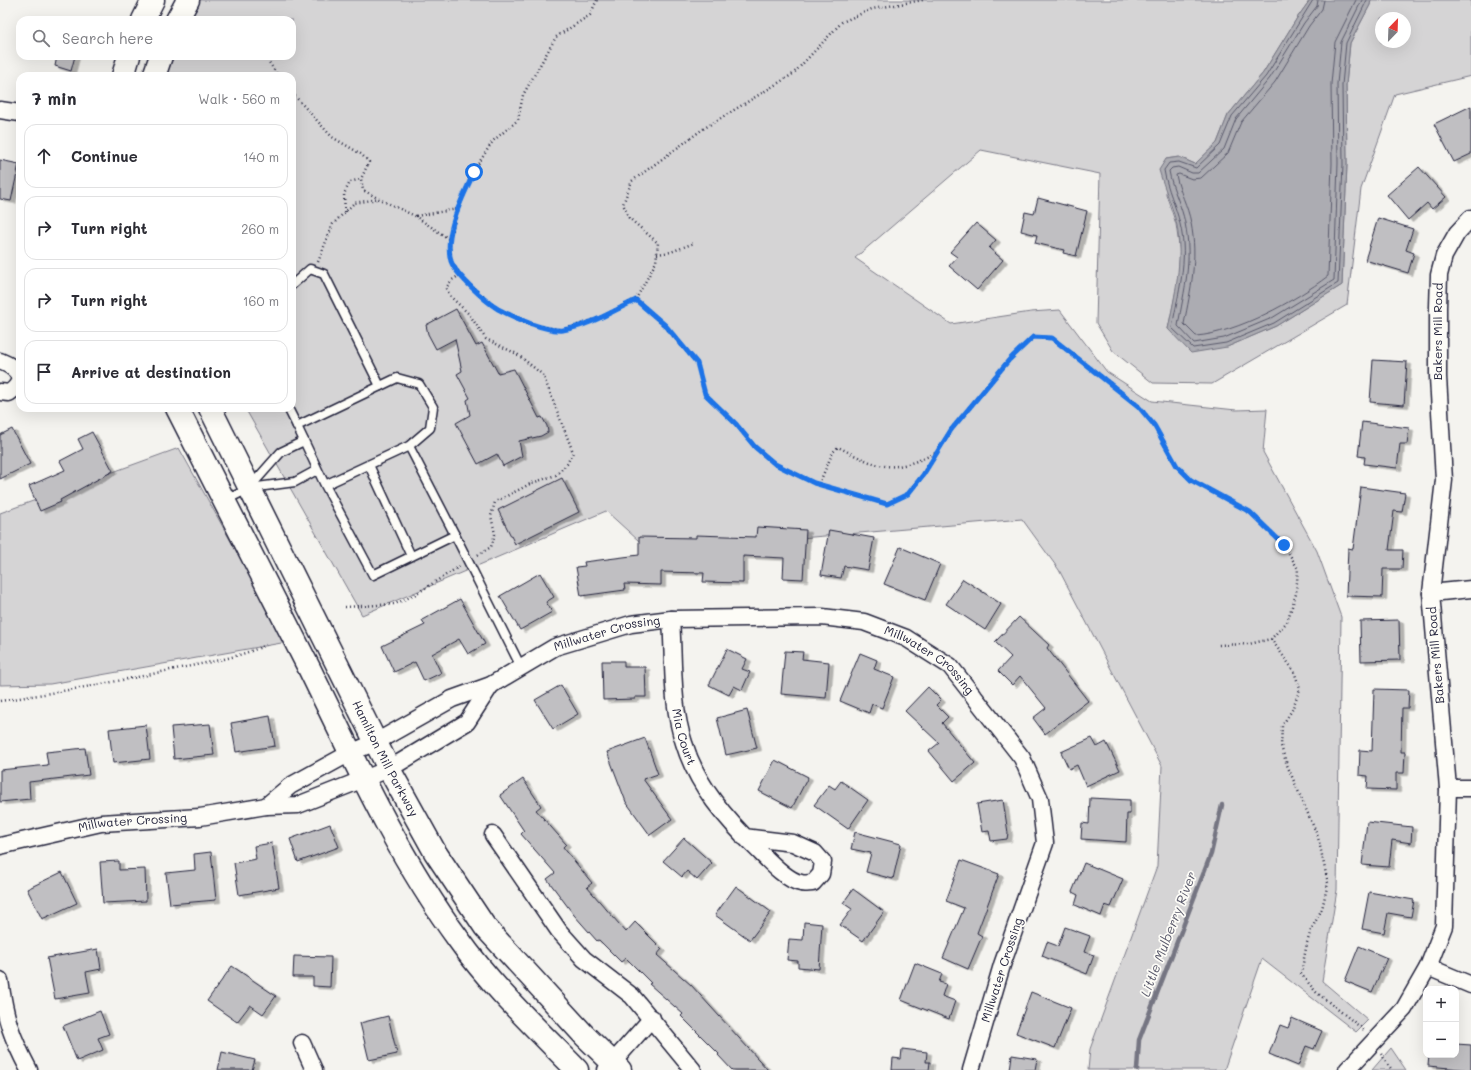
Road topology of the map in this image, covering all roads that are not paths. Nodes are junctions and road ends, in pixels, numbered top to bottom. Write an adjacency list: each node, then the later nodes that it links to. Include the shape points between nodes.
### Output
1 (153, 0): 3 (street)
2 (188, 0): 4 (street)
3 (145, 16)
4 (179, 16)
5 (128, 60): 7 (street)
6 (160, 60): 8 (street)
7 (124, 72)
8 (155, 72)
9 (0, 110): 10 (street)
10 (16, 112)
11 (1471, 218): 32 (street, Bakers Mill Road, via 1457,233 1444,256 1439,275 1438,377 1444,480)
12 (296, 281): 15 (lane, via 310,269 324,274)
13 (0, 361): 14 (street)
14 (16, 371)
15 (380, 386): 21 (lane); 23 (lane, via 397,378 419,384 433,407 430,428)
16 (16, 388): 17 (street, via 9,393)
17 (0, 392)
18 (179, 412): 28 (street)
19 (212, 412): 27 (street, Hamilton Mill Parkway)
20 (290, 412): 21 (lane)
21 (297, 426): 22 (lane)
22 (304, 441): 25 (lane); 27 (lane, via 281,452)
23 (409, 446): 24 (lane); 29 (lane)
24 (369, 464): 26 (lane); 30 (lane)
25 (318, 470): 26 (lane); 27 (lane, via 295,482)
26 (325, 485): 30 (lane, via 373,574)
27 (250, 488): 28 (lane); 36 (street, Hamilton Mill Parkway)
28 (224, 501): 37 (street)
29 (455, 535): 30 (lane); 34 (lane)
30 (411, 556)
31 (1471, 589): 32 (street)
32 (1431, 593): 40 (street, Bakers Mill Road)
33 (672, 619): 34 (street, Millwater Crossing, via 631,624 555,647); 44 (street, Mia Court, via 676,708 683,743 696,775 715,804); 56 (street, Millwater Crossing, via 822,617 864,622 906,638 950,666 1022,758 1040,799 1045,843 1002,966)
34 (521, 667): 35 (street, Millwater Crossing)
35 (491, 685): 36 (street, Millwater Crossing, via 452,699); 38 (street, Millwater Crossing, via 467,722)
36 (376, 742): 37 (street, Millwater Crossing); 38 (street, Hamilton Mill Parkway)
37 (350, 753): 39 (street); 42 (street, Millwater Crossing, via 290,786)
38 (389, 768): 39 (street, Millwater Crossing); 51 (street, Hamilton Mill Parkway, via 435,852 485,927)
39 (364, 780): 42 (street, Millwater Crossing, via 298,805); 54 (street, via 429,897 460,942 511,1001)
40 (1448, 788): 41 (street); 46 (street, Bakers Mill Road, via 1444,926)
41 (1471, 788)
42 (266, 806): 45 (street, Millwater Crossing, via 200,817 101,823)
43 (493, 835): 49 (street, via 559,931 584,959 632,996)
44 (744, 836)
45 (0, 846)
46 (1428, 967): 48 (street); 57 (street, Bakers Mill Road, via 1404,1009)
47 (0, 980): 52 (street, via 5,1014 14,1041)
48 (1471, 985)
49 (652, 1018): 51 (street); 55 (street)
50 (302, 1043): 53 (street)
51 (613, 1068)
52 (29, 1070)
53 (314, 1070)
54 (577, 1070)
55 (693, 1070)
56 (971, 1070)
57 (1347, 1070)

